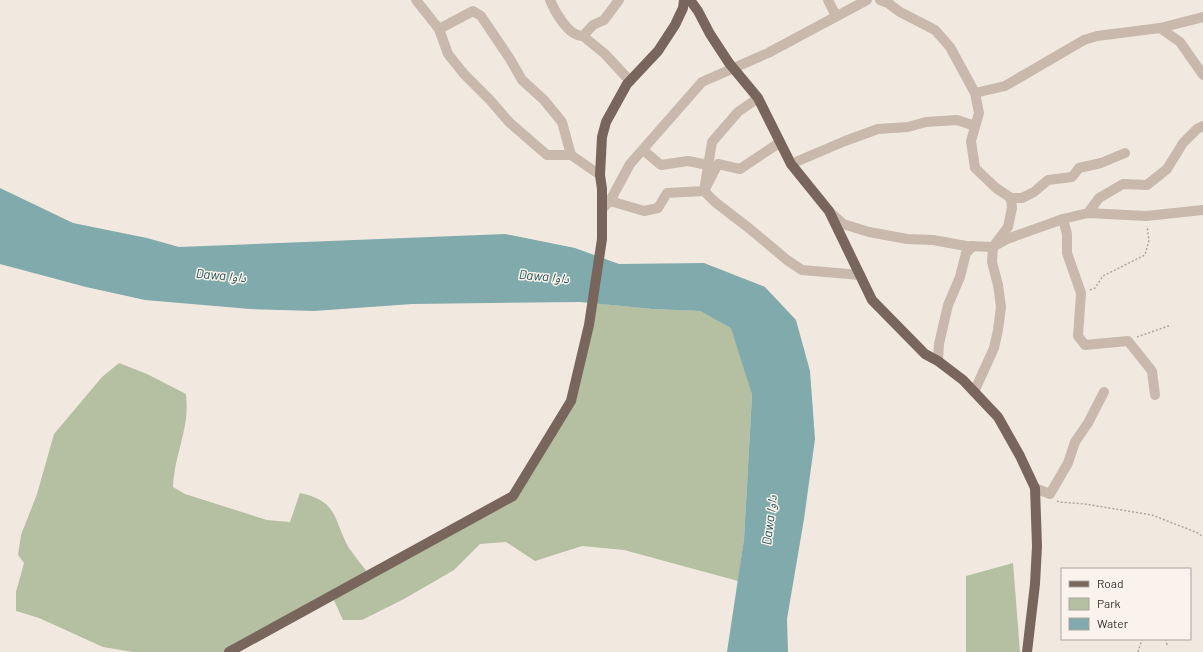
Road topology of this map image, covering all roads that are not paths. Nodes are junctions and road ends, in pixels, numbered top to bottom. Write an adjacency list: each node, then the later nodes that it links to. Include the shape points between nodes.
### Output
1 (416, 0): 12 (street)
2 (619, 0): 13 (street, via 604,20 593,25)
3 (684, 0): 16 (main road, via 675,25 658,51)
4 (690, 0): 14 (main road)
5 (828, 0): 9 (street)
6 (867, 0): 9 (street)
7 (880, 0): 17 (street, via 935,30 950,47)
8 (550, 1): 13 (street, via 567,28)
9 (836, 16): 14 (street, via 768,53)
10 (1203, 17): 11 (street)
11 (1160, 28): 15 (street, via 1180,42); 17 (street, via 1084,40 1005,86)
12 (439, 29): 24 (street, via 448,54 509,122 547,155); 24 (street, via 473,11 481,16 522,80 544,100 562,122)
13 (583, 36): 16 (street, via 605,54)
14 (734, 68): 18 (main road); 22 (street, via 702,82)
15 (1203, 75)
16 (630, 81): 27 (main road, via 606,122 602,137)
17 (975, 93): 19 (street, via 979,113)
18 (758, 98): 21 (main road); 26 (street, via 738,112 712,142)
19 (976, 126): 25 (street, via 957,120 878,130); 29 (street, via 971,141 975,168)
20 (1203, 126): 34 (street, via 1183,143 1167,169 1147,185 1123,184 1100,198)
21 (779, 143): 25 (main road); 28 (street, via 740,169 718,164)
22 (643, 150): 26 (street, via 661,165 688,161); 30 (street, via 630,164)
23 (1125, 152): 29 (street, via 1101,163 1079,168 1072,177 1048,180 1022,198)
24 (571, 156): 27 (street)
25 (791, 164): 33 (main road)
26 (708, 165): 28 (street)
27 (600, 175): 31 (main road)
28 (704, 191): 30 (street, via 667,193 658,208 644,211); 38 (street, via 802,270)
29 (1011, 198): 37 (street, via 1012,208 1008,227)
30 (610, 201): 31 (street)
31 (602, 208): 44 (main road, via 602,239 590,325 571,401 513,496)
32 (1203, 210): 34 (street, via 1146,216)
33 (829, 211): 36 (street, via 843,224 869,232); 38 (main road)
34 (1088, 213): 35 (street)
35 (1063, 219): 37 (street); 42 (street, via 1067,234 1067,253 1081,293 1078,336 1085,345 1128,341 1152,371)
36 (973, 246): 37 (street); 39 (street, via 966,253 960,277 948,305 939,344)
37 (992, 247): 40 (street, via 992,262 1001,307 994,348)
38 (860, 275): 39 (main road, via 872,300 925,354)
39 (938, 361): 40 (main road)
40 (974, 392): 43 (main road, via 998,417)
41 (1104, 392): 43 (street, via 1075,442 1068,463 1050,494)
42 (1155, 395)
43 (1035, 488): 45 (main road, via 1037,546)
44 (229, 652)
45 (1027, 652)

